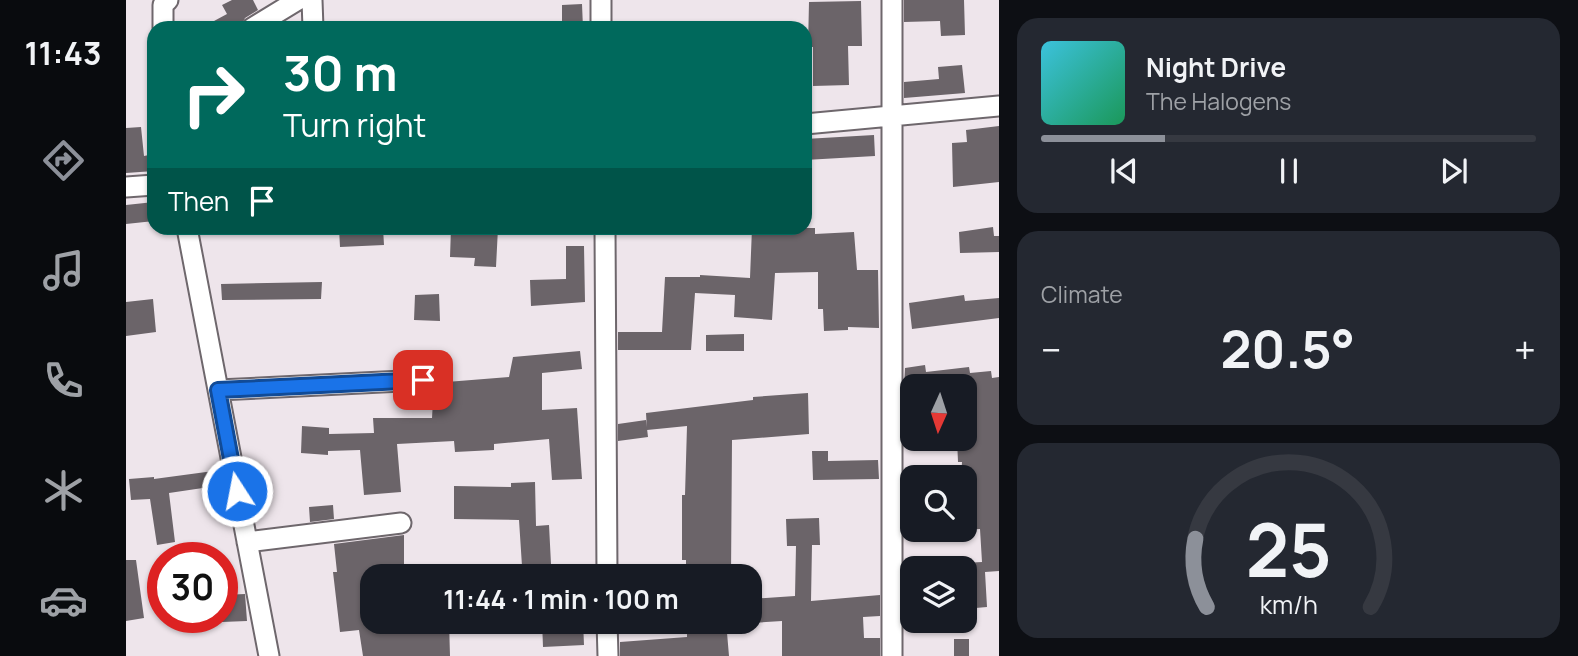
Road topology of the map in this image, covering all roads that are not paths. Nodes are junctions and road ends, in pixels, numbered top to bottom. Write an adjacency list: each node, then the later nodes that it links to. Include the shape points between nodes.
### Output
1 (168, 0): 6 (street, via 163,5)
2 (298, 0): 7 (street)
3 (312, 0): 8 (street)
4 (600, 0): 9 (street)
5 (892, 0): 11 (street)
6 (163, 21)
7 (264, 21)
8 (313, 21)
9 (601, 21)
10 (999, 106): 11 (street)
11 (893, 116): 12 (street); 25 (street)
12 (812, 123)
13 (147, 186): 14 (street)
14 (126, 187)
15 (188, 235): 18 (street)
16 (605, 235): 21 (street)
17 (423, 380): 18 (street)
18 (218, 390): 20 (street)
19 (401, 523): 20 (street)
20 (247, 542): 23 (street)
21 (607, 564)
22 (607, 634): 24 (street)
23 (269, 656)
24 (608, 656)
25 (892, 656)

